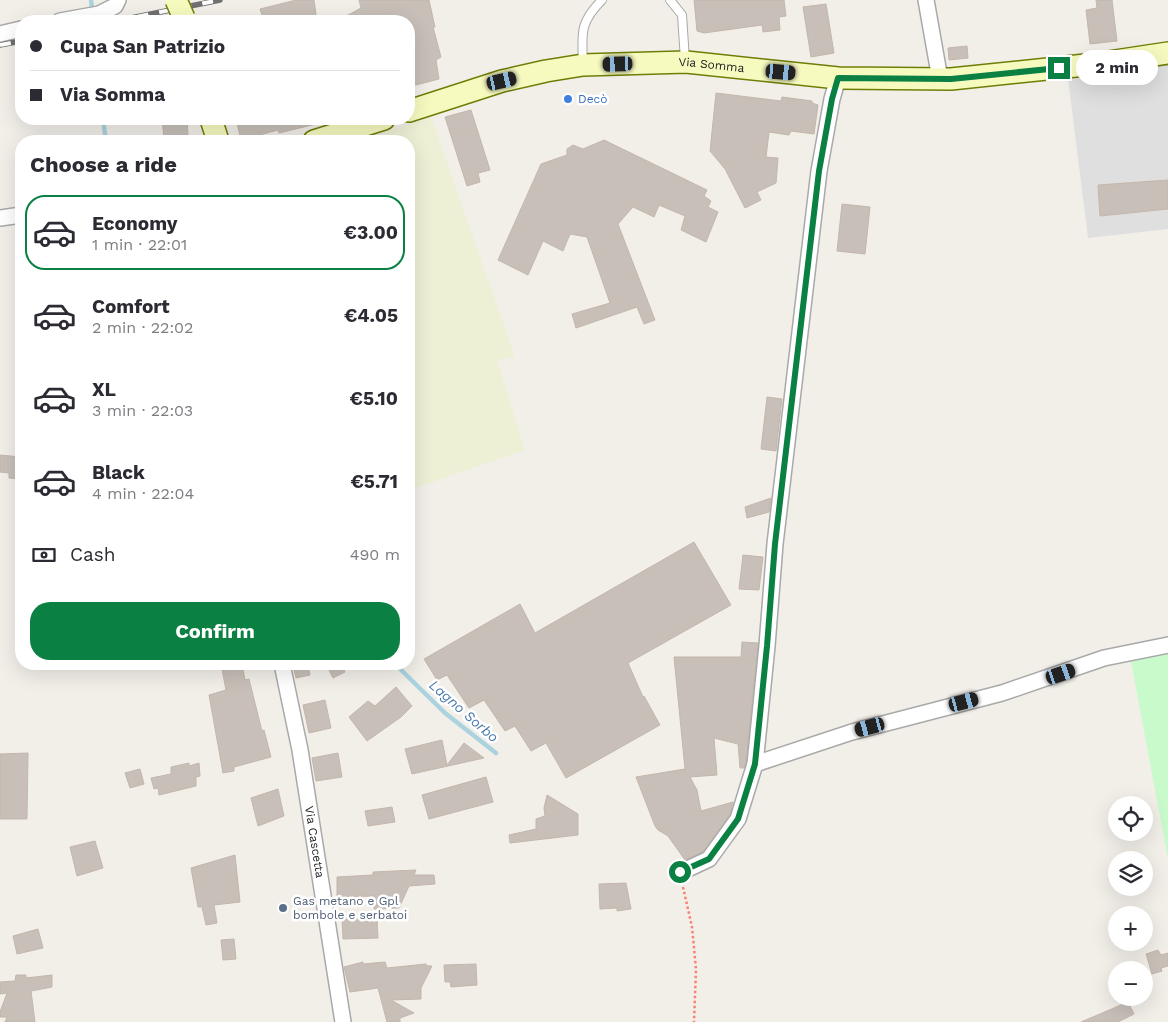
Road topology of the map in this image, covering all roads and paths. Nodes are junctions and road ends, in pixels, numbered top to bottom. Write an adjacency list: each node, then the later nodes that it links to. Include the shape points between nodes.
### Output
1 (118, 0): 5 (street, via 116,6)
2 (602, 0): 10 (lane, via 583,26)
3 (670, 0): 9 (lane, via 682,15)
4 (926, 0): 12 (street)
5 (93, 15)
6 (15, 30): 7 (street)
7 (0, 34)
8 (1168, 53): 12 (main road, Via Somma, via 1095,64)
9 (686, 62): 10 (main road, Via Somma); 11 (main road, Via Somma)
10 (583, 65): 13 (main road, Via Somma, via 502,81)
11 (838, 78): 12 (main road, Via Somma); 20 (street, via 818,181 775,544)
12 (940, 79)
13 (415, 109)
14 (365, 125): 15 (main road)
15 (333, 135)
16 (15, 216): 17 (street)
17 (0, 218)
18 (1168, 645): 20 (street, via 1104,658 1002,693 852,732)
19 (283, 670): 22 (street, Via Cascetta, via 300,750)
20 (755, 764): 21 (street, via 738,819 709,859)
21 (680, 872): 23 (path, via 696,960)
22 (343, 1022)
23 (694, 1022)

